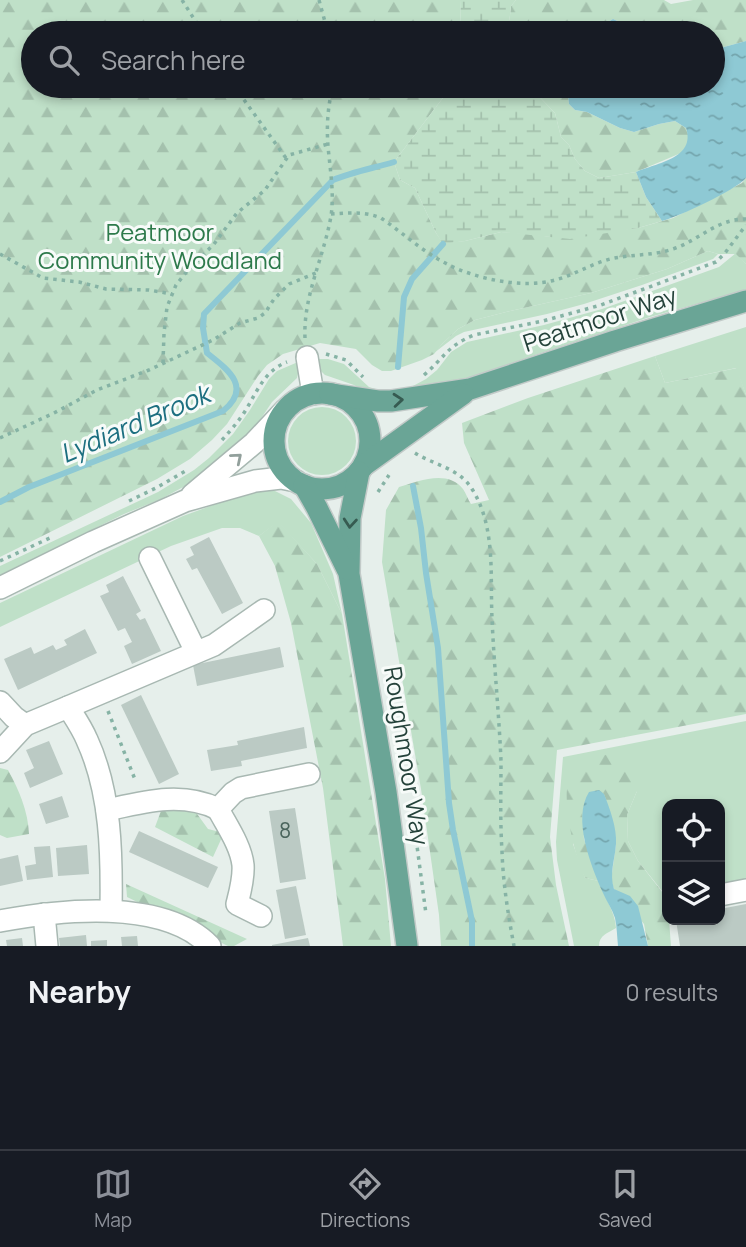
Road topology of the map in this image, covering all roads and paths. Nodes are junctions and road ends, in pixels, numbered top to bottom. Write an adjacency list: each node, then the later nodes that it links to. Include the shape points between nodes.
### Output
1 (182, 0): 3 (path)
2 (319, 0): 4 (path)
3 (195, 21)
4 (325, 21)
5 (243, 98): 8 (path)
6 (330, 98): 7 (path)
7 (328, 144): 8 (path); 9 (path)
8 (286, 159): 14 (path, via 265,190 237,214 188,270)
9 (331, 214): 10 (path, via 371,214 464,272 529,284 555,281 608,260 674,249 718,225); 13 (path)
10 (746, 219)
11 (746, 225): 19 (path, via 716,262 588,309 474,335 449,349)
12 (0, 254): 14 (path, via 43,278)
13 (316, 273): 16 (path, via 305,325); 17 (path, via 289,285 258,318)
14 (173, 294): 17 (path, via 167,307)
15 (746, 301): 20 (main road, Peatmoor Way)
16 (307, 356): 18 (path, via 329,354 346,360); 21 (street); 24 (path, via 284,363 266,376)
17 (163, 363): 23 (path)
18 (366, 380)
19 (416, 380)
20 (470, 390): 21 (main road, Peatmoor Way, one-way to 20, via 391,401); 27 (main road, Peatmoor Way)
21 (322, 394): 22 (main road, via 301,398); 27 (main road, Roughmoor Way, via 340,396 356,407 367,425 370,444)
22 (285, 410): 29 (main road, Roughmoor Way, via 276,428 277,458); 31 (street, one-way to 22, via 254,443)
23 (0, 438)
24 (220, 442)
25 (413, 452): 60 (path, via 455,472 470,485 486,521 491,551 502,850)
26 (191, 467): 32 (path)
27 (361, 469): 29 (main road, Peatmoor Way, via 334,487); 36 (main road, Roughmoor Way, one-way to 36, via 350,518)
28 (392, 472): 30 (path)
29 (300, 483): 31 (street, via 281,478 255,481); 36 (main road, Roughmoor Way)
30 (375, 500)
31 (185, 501): 37 (street)
32 (125, 503)
33 (54, 536): 35 (path)
34 (150, 558): 39 (street)
35 (0, 561)
36 (349, 575): 59 (main road, Roughmoor Way)
37 (0, 589)
38 (264, 610): 39 (street)
39 (196, 652): 40 (street)
40 (100, 693): 42 (street); 46 (path)
41 (0, 702): 43 (street)
42 (68, 707): 43 (street); 48 (street, via 94,757)
43 (25, 725): 44 (street)
44 (0, 752)
45 (309, 775): 47 (street, via 241,788)
46 (142, 802): 47 (street, via 185,799); 48 (street)
47 (218, 809): 54 (street, via 243,864 243,876 229,900)
48 (107, 810): 52 (street)
49 (414, 827): 55 (path)
50 (746, 890): 51 (street)
51 (725, 894)
52 (111, 911): 53 (street); 58 (street, via 159,918)
53 (44, 914): 56 (street); 57 (street)
54 (261, 916)
55 (427, 919)
56 (0, 921)
57 (47, 946)
58 (210, 946)
59 (407, 946)
60 (514, 946)

